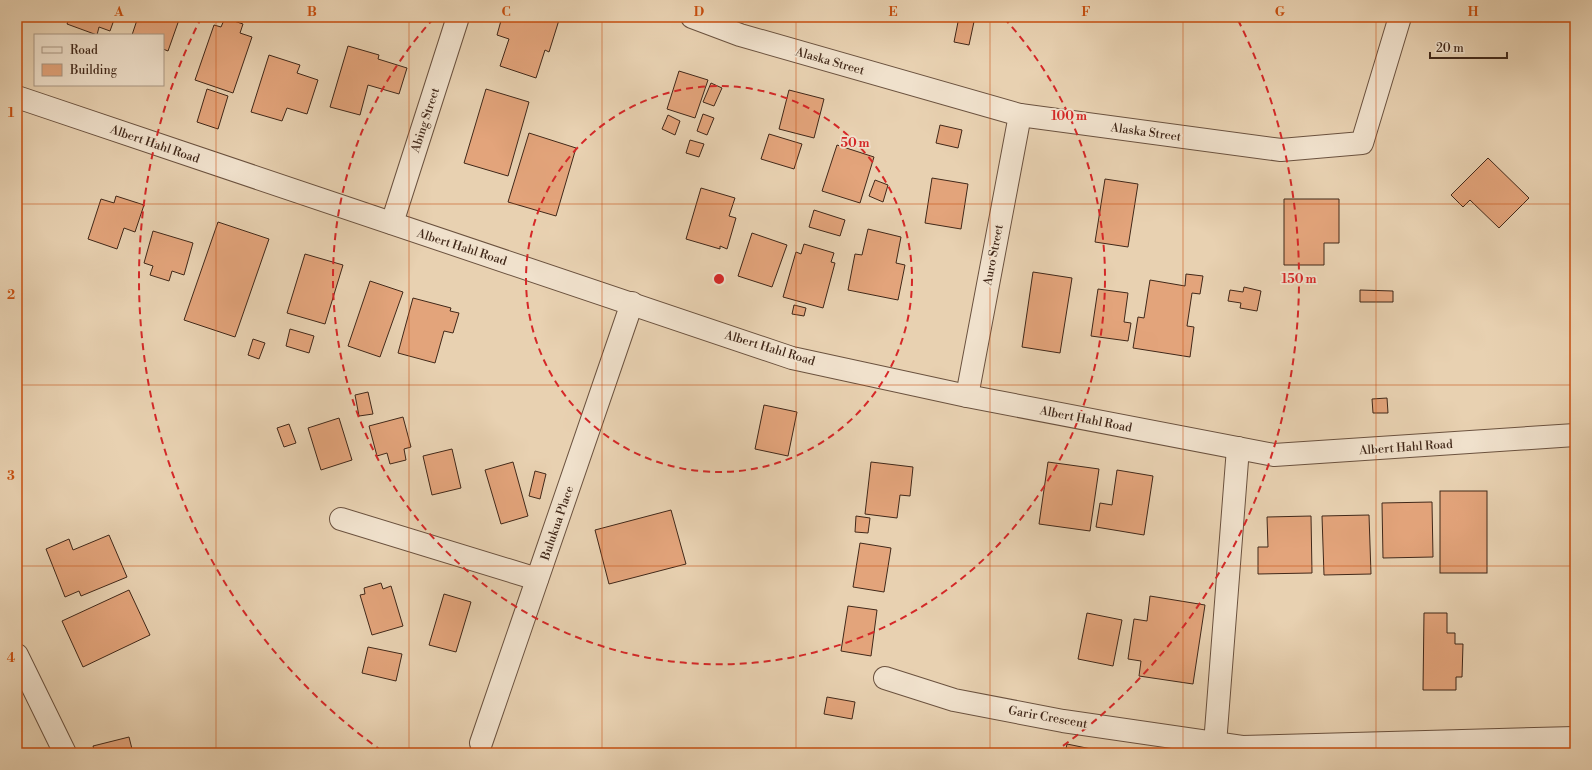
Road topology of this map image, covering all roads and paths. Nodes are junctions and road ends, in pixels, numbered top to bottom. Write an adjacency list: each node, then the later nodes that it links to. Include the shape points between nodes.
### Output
1 (458, 17): 6 (street, Abing Street)
2 (692, 17): 5 (street, Alaska Street, via 740,35)
3 (1400, 17): 5 (street, Alaska Street, via 1362,143 1281,150)
4 (17, 97): 6 (street, Albert Hahl Road)
5 (1020, 115): 8 (street, Auro Street)
6 (392, 223): 7 (street, Albert Hahl Road)
7 (632, 303): 8 (street, Albert Hahl Road, via 792,358); 12 (street, Bulukua Place)
8 (967, 396): 10 (street, Albert Hahl Road)
9 (1575, 435): 10 (street, Albert Hahl Road, via 1274,455)
10 (1238, 448): 17 (street)
11 (341, 519): 12 (street)
12 (538, 579): 16 (street, Bulukua Place)
13 (17, 655): 18 (street)
14 (885, 678): 17 (street, Garir Crescent, via 954,700 1063,721)
15 (1575, 738): 17 (street, Garir Crescent, via 1242,747)
16 (481, 743)
17 (1215, 744)
18 (65, 753)

